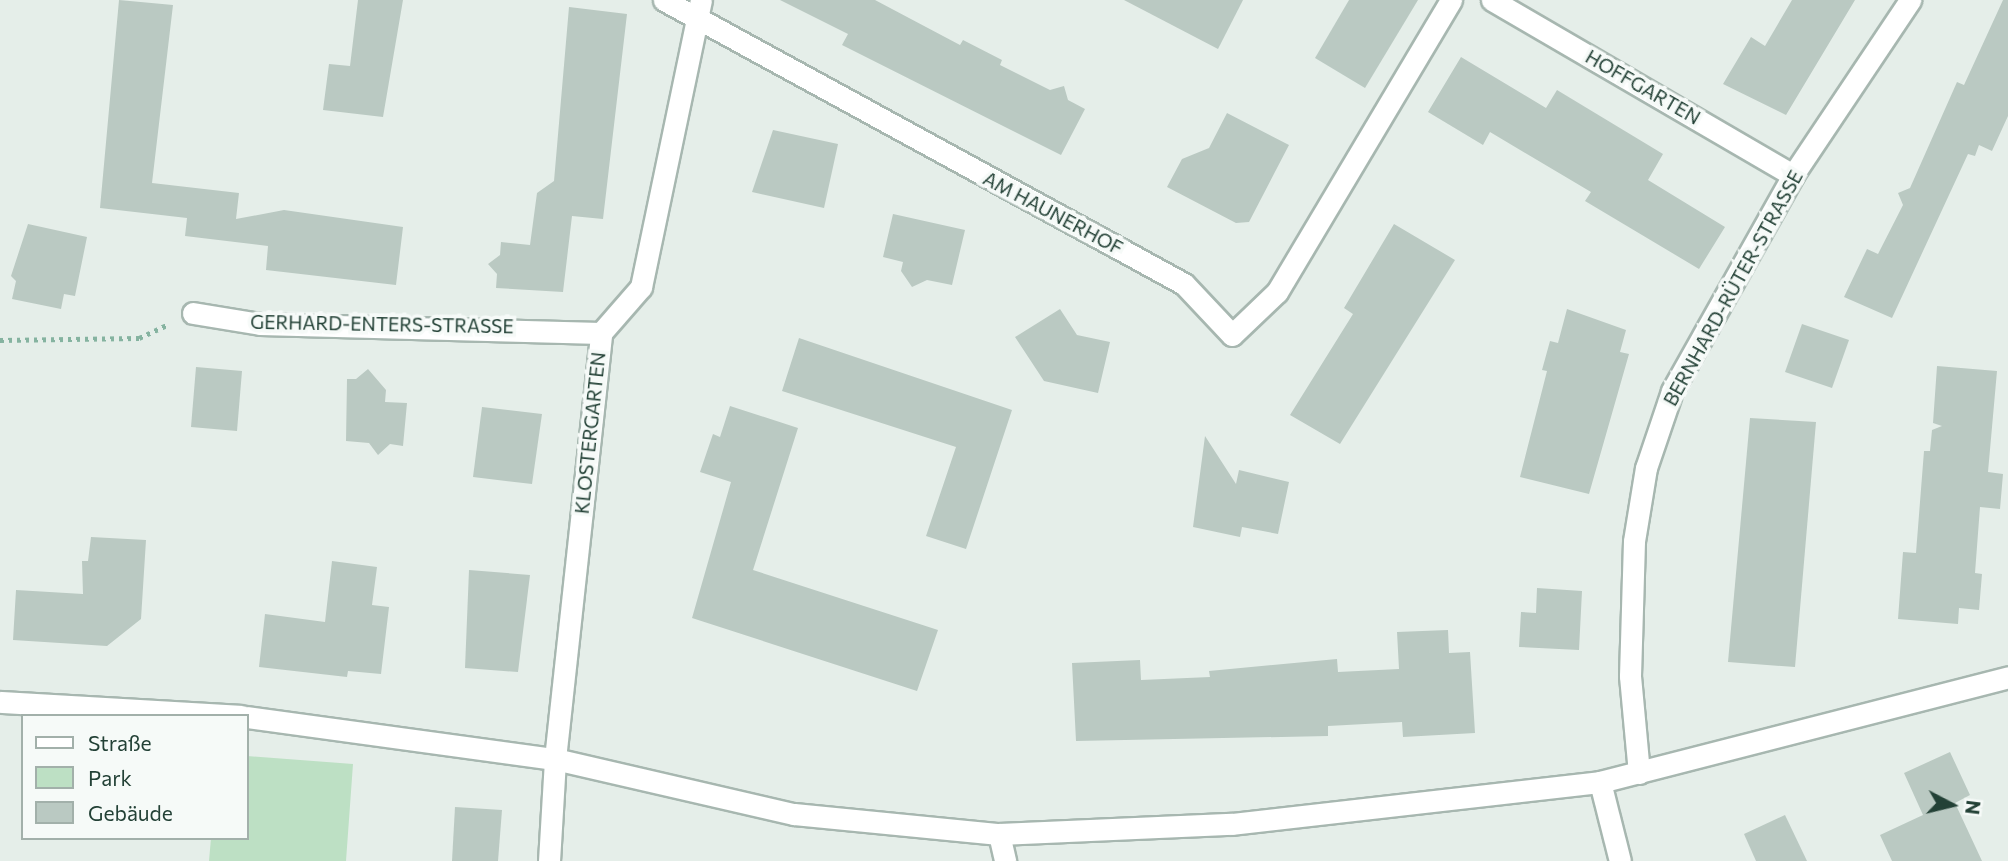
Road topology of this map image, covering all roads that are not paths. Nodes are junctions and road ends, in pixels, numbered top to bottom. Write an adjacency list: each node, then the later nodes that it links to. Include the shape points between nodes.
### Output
1 (664, 0): 5 (street, AM HAUNERHOF)
2 (1451, 0): 5 (street, AM HAUNERHOF, via 1357,150 1277,292 1232,335 1184,284)
3 (1492, 0): 6 (street, HOFFGARTEN)
4 (1910, 0): 6 (street, BERNHARD-RÜTER-STRASSE)
5 (699, 10): 8 (street, KLOSTERGARTEN, via 641,287)
6 (1793, 175): 14 (street, BERNHARD-RÜTER-STRASSE, via 1672,391 1646,468 1634,541 1630,676)
7 (194, 313): 8 (street, GERHARD-ENTERS-STRASSE, via 260,324)
8 (601, 333): 13 (street, KLOSTERGARTEN)
9 (2008, 677): 14 (street)
10 (0, 702): 11 (street)
11 (207, 714)
12 (248, 716): 13 (street)
13 (555, 759): 16 (street, via 794,814); 17 (street, KLOSTERGARTEN)
14 (1639, 773): 15 (street)
15 (1600, 782): 16 (street, via 1232,824); 19 (street)
16 (999, 834): 18 (street)
17 (549, 861)
18 (1004, 861)
19 (1620, 861)

